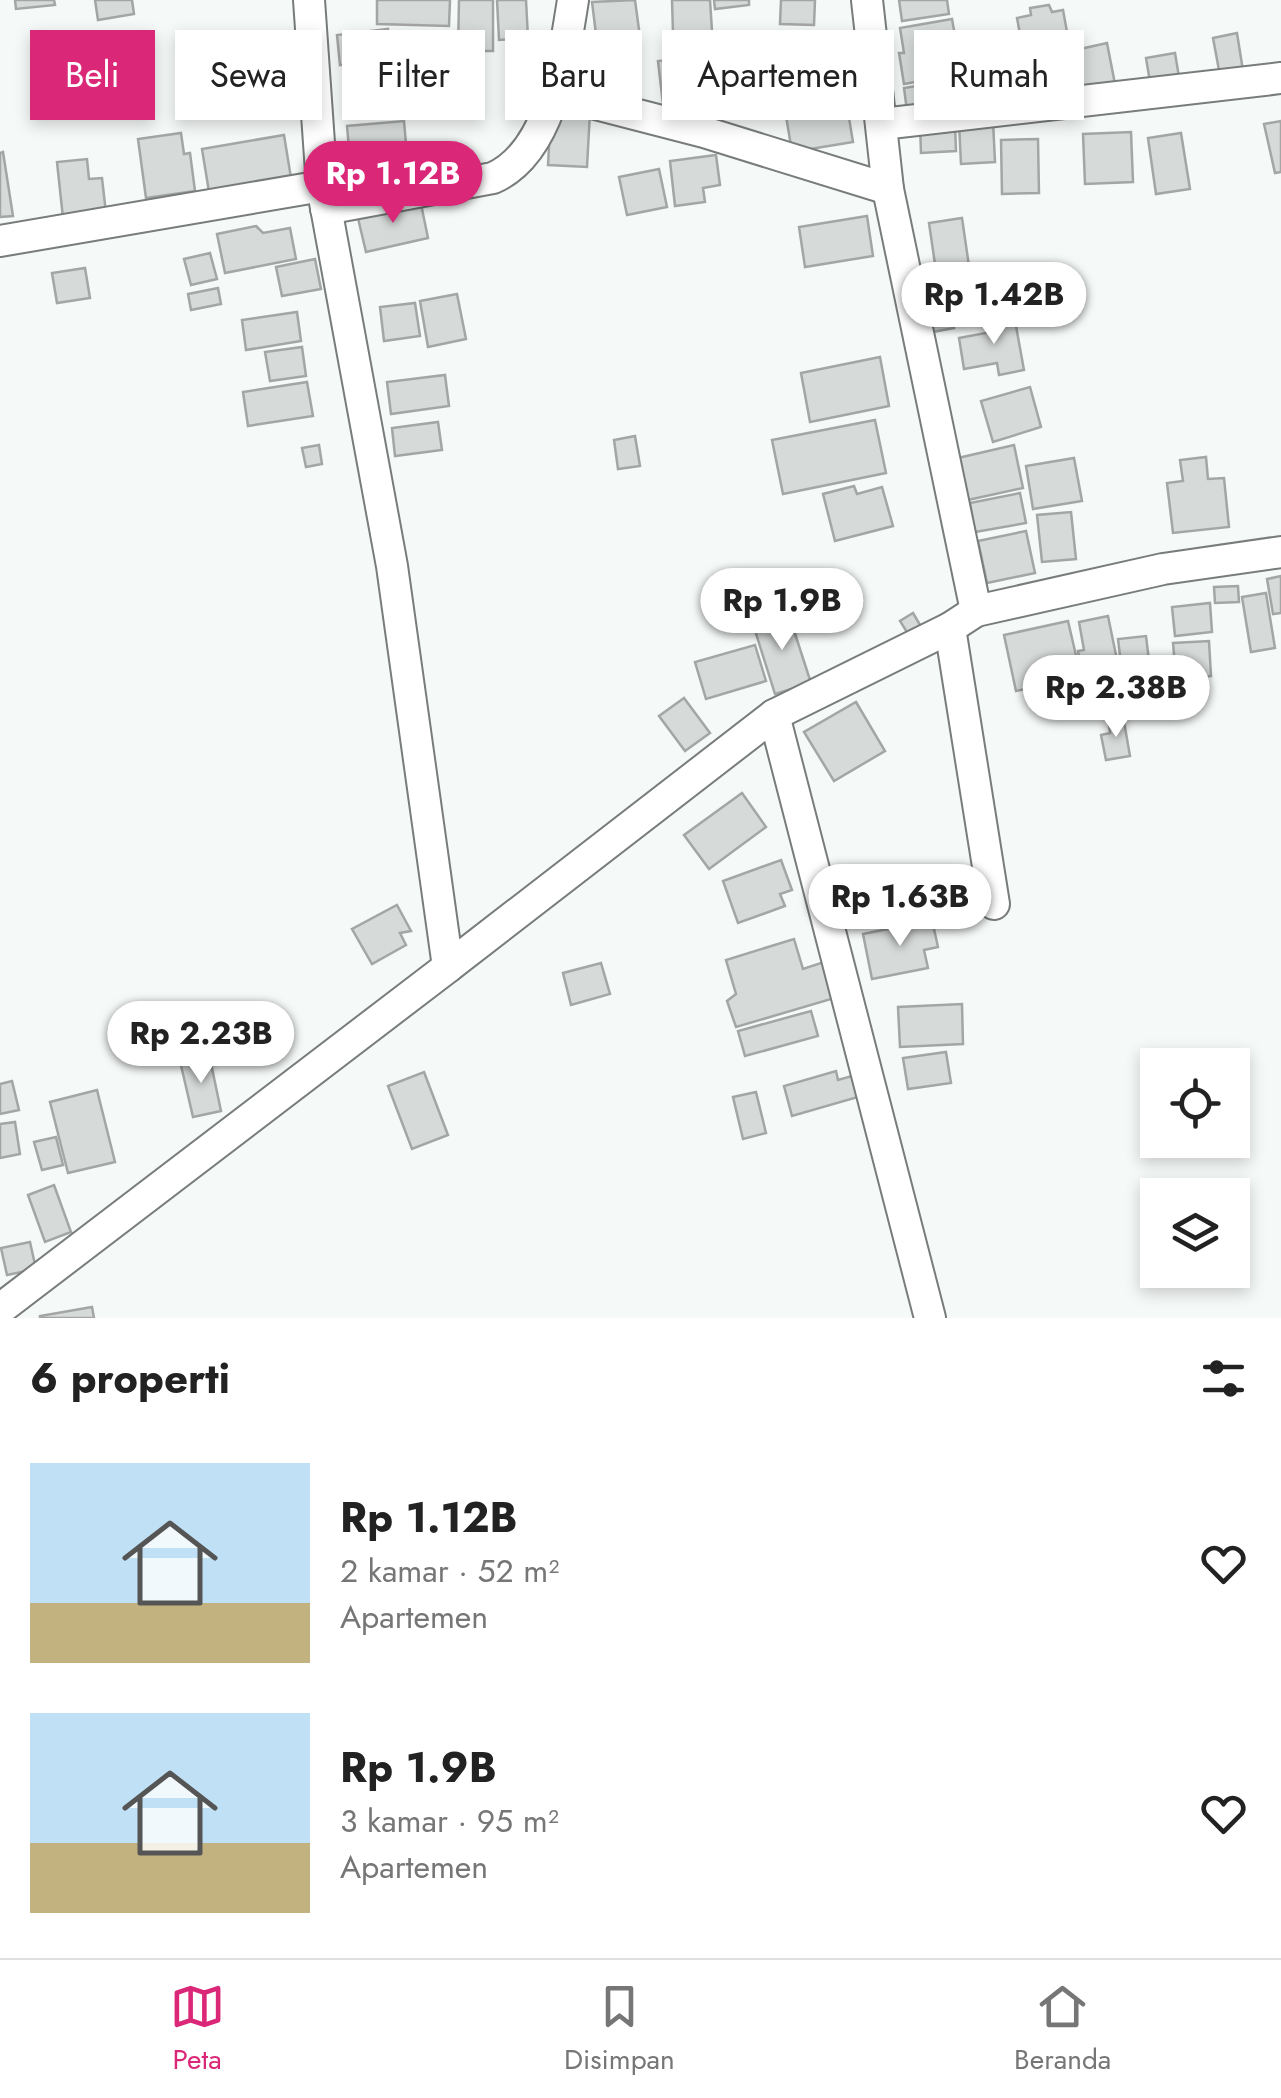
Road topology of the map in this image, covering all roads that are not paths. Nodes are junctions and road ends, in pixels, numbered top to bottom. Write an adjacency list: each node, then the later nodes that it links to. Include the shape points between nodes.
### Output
1 (573, 0): 4 (street)
2 (867, 0): 8 (street)
3 (309, 10): 10 (street)
4 (568, 30)
5 (1281, 78): 8 (street)
6 (642, 116): 9 (street)
7 (545, 120): 10 (street, via 504,173 438,190)
8 (882, 130): 9 (street)
9 (888, 181): 13 (street)
10 (324, 197): 11 (street); 17 (street, via 392,566)
11 (0, 241)
12 (1281, 552): 13 (street)
13 (976, 611): 14 (street)
14 (950, 628): 15 (street); 16 (street)
15 (774, 715): 17 (street); 19 (street)
16 (994, 904)
17 (448, 967): 18 (street)
18 (0, 1309)
19 (930, 1318)

